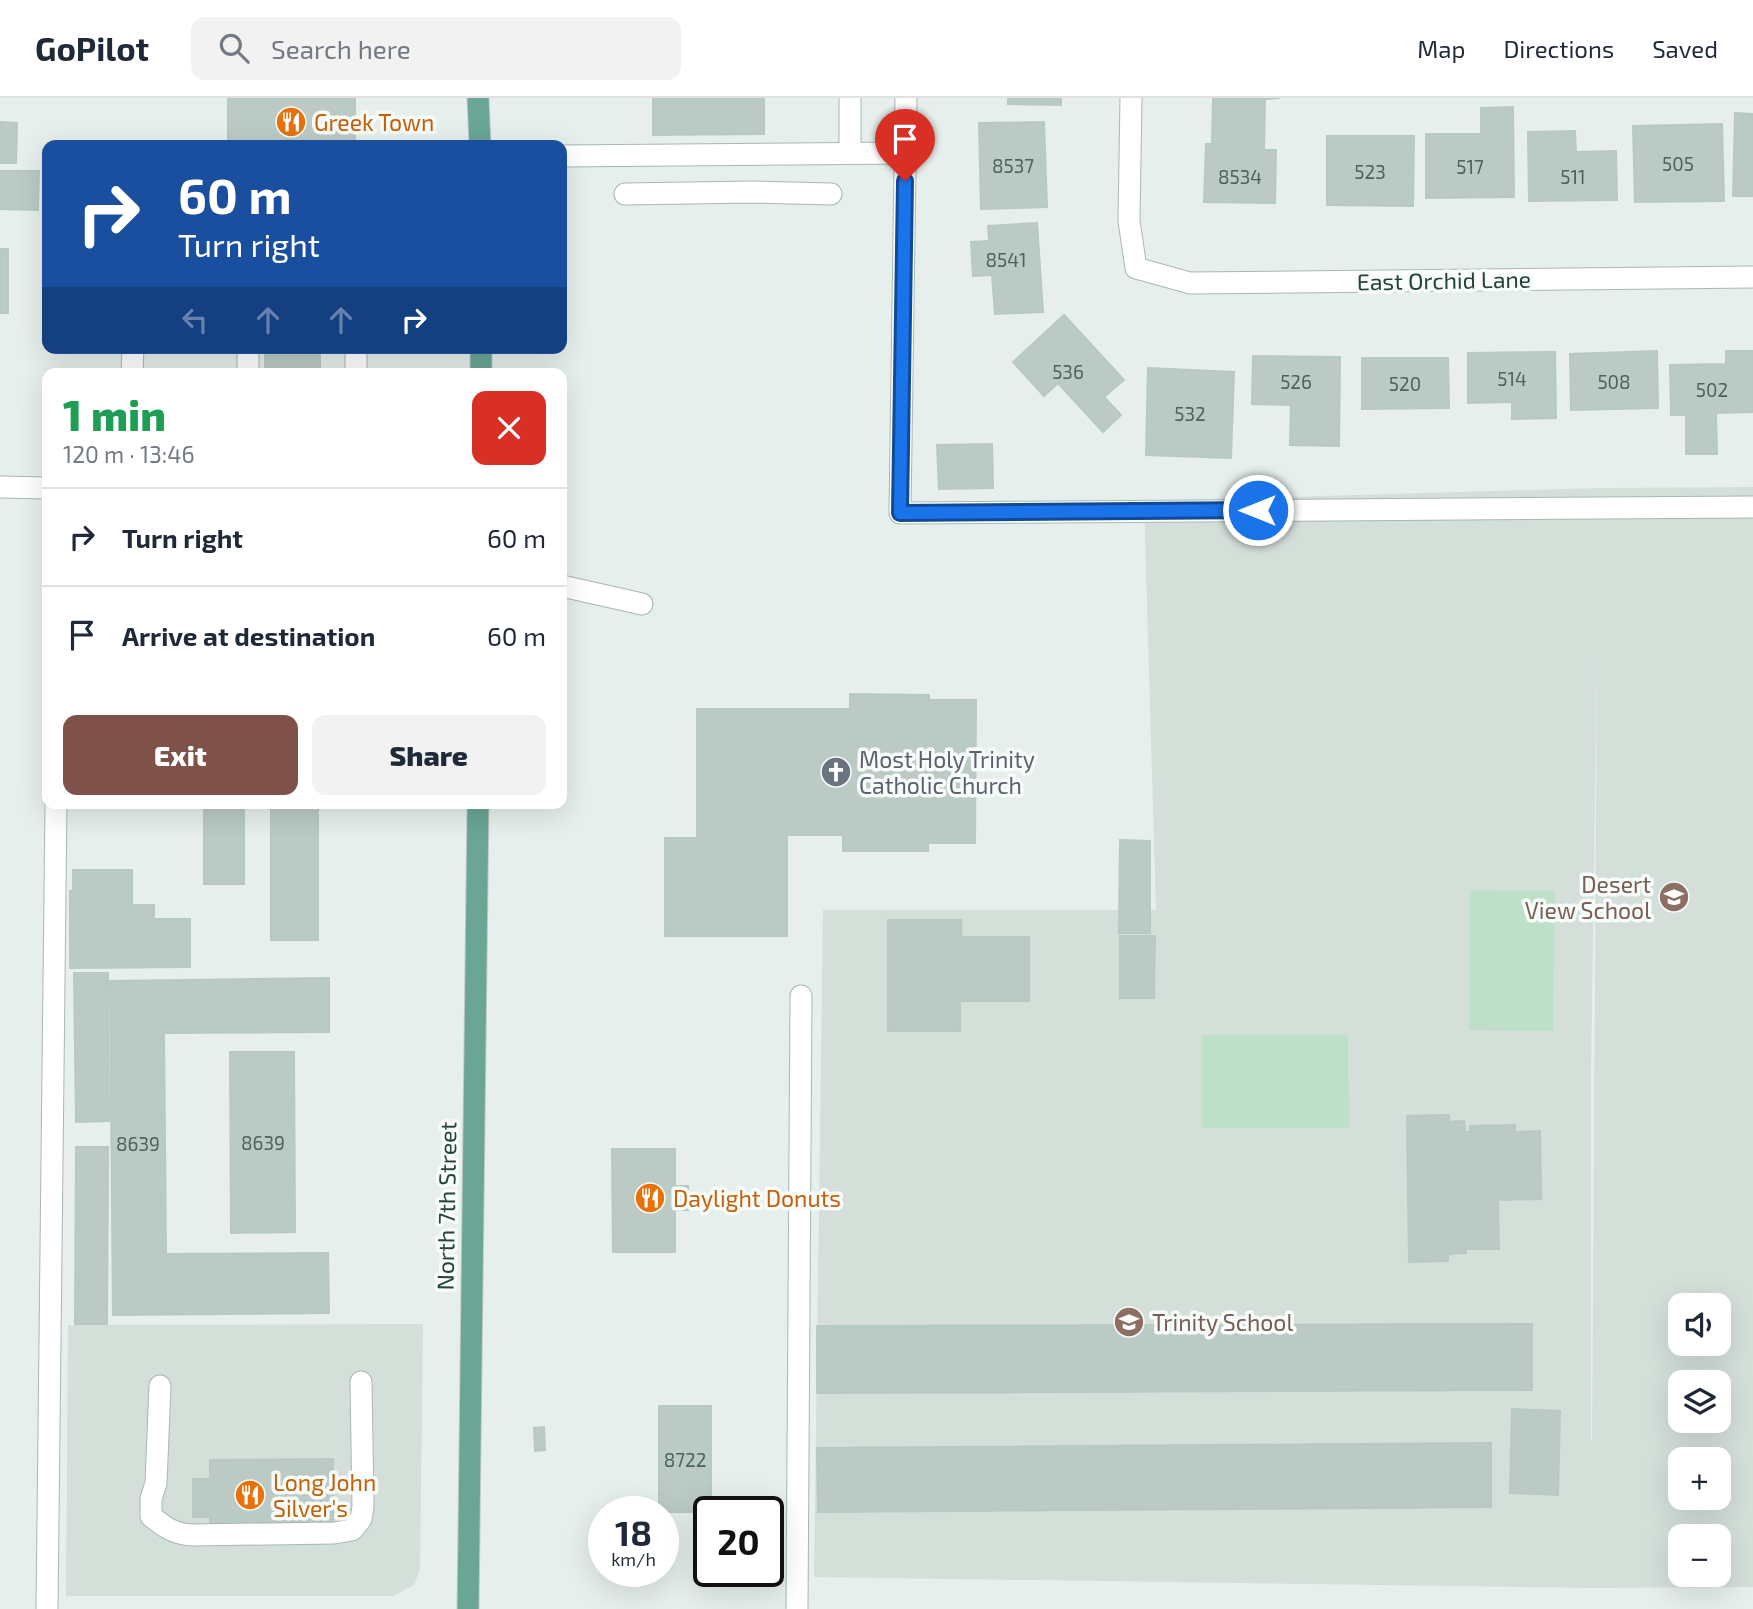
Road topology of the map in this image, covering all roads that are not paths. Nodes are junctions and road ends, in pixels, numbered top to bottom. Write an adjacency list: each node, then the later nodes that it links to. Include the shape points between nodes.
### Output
1 (478, 98): 5 (main road)
2 (850, 98): 6 (street)
3 (906, 98): 7 (street)
4 (1131, 98): 11 (street, East Orchid Lane, via 1129,221 1136,268 1190,283)
5 (480, 140)
6 (850, 153): 7 (street); 8 (street)
7 (905, 153): 14 (street, via 900,513)
8 (567, 156)
9 (625, 194): 10 (street)
10 (831, 194)
11 (1753, 277)
12 (0, 487): 13 (street)
13 (42, 488)
14 (1753, 507)
15 (567, 587): 16 (street)
16 (642, 604)
17 (56, 809): 22 (street)
18 (478, 809): 23 (main road, North 7th Street)
19 (801, 996): 24 (street)
20 (361, 1382): 21 (street, via 361,1519 352,1530 334,1533 192,1535 163,1527 151,1516)
21 (160, 1387)
22 (47, 1609)
23 (468, 1609)
24 (797, 1609)

